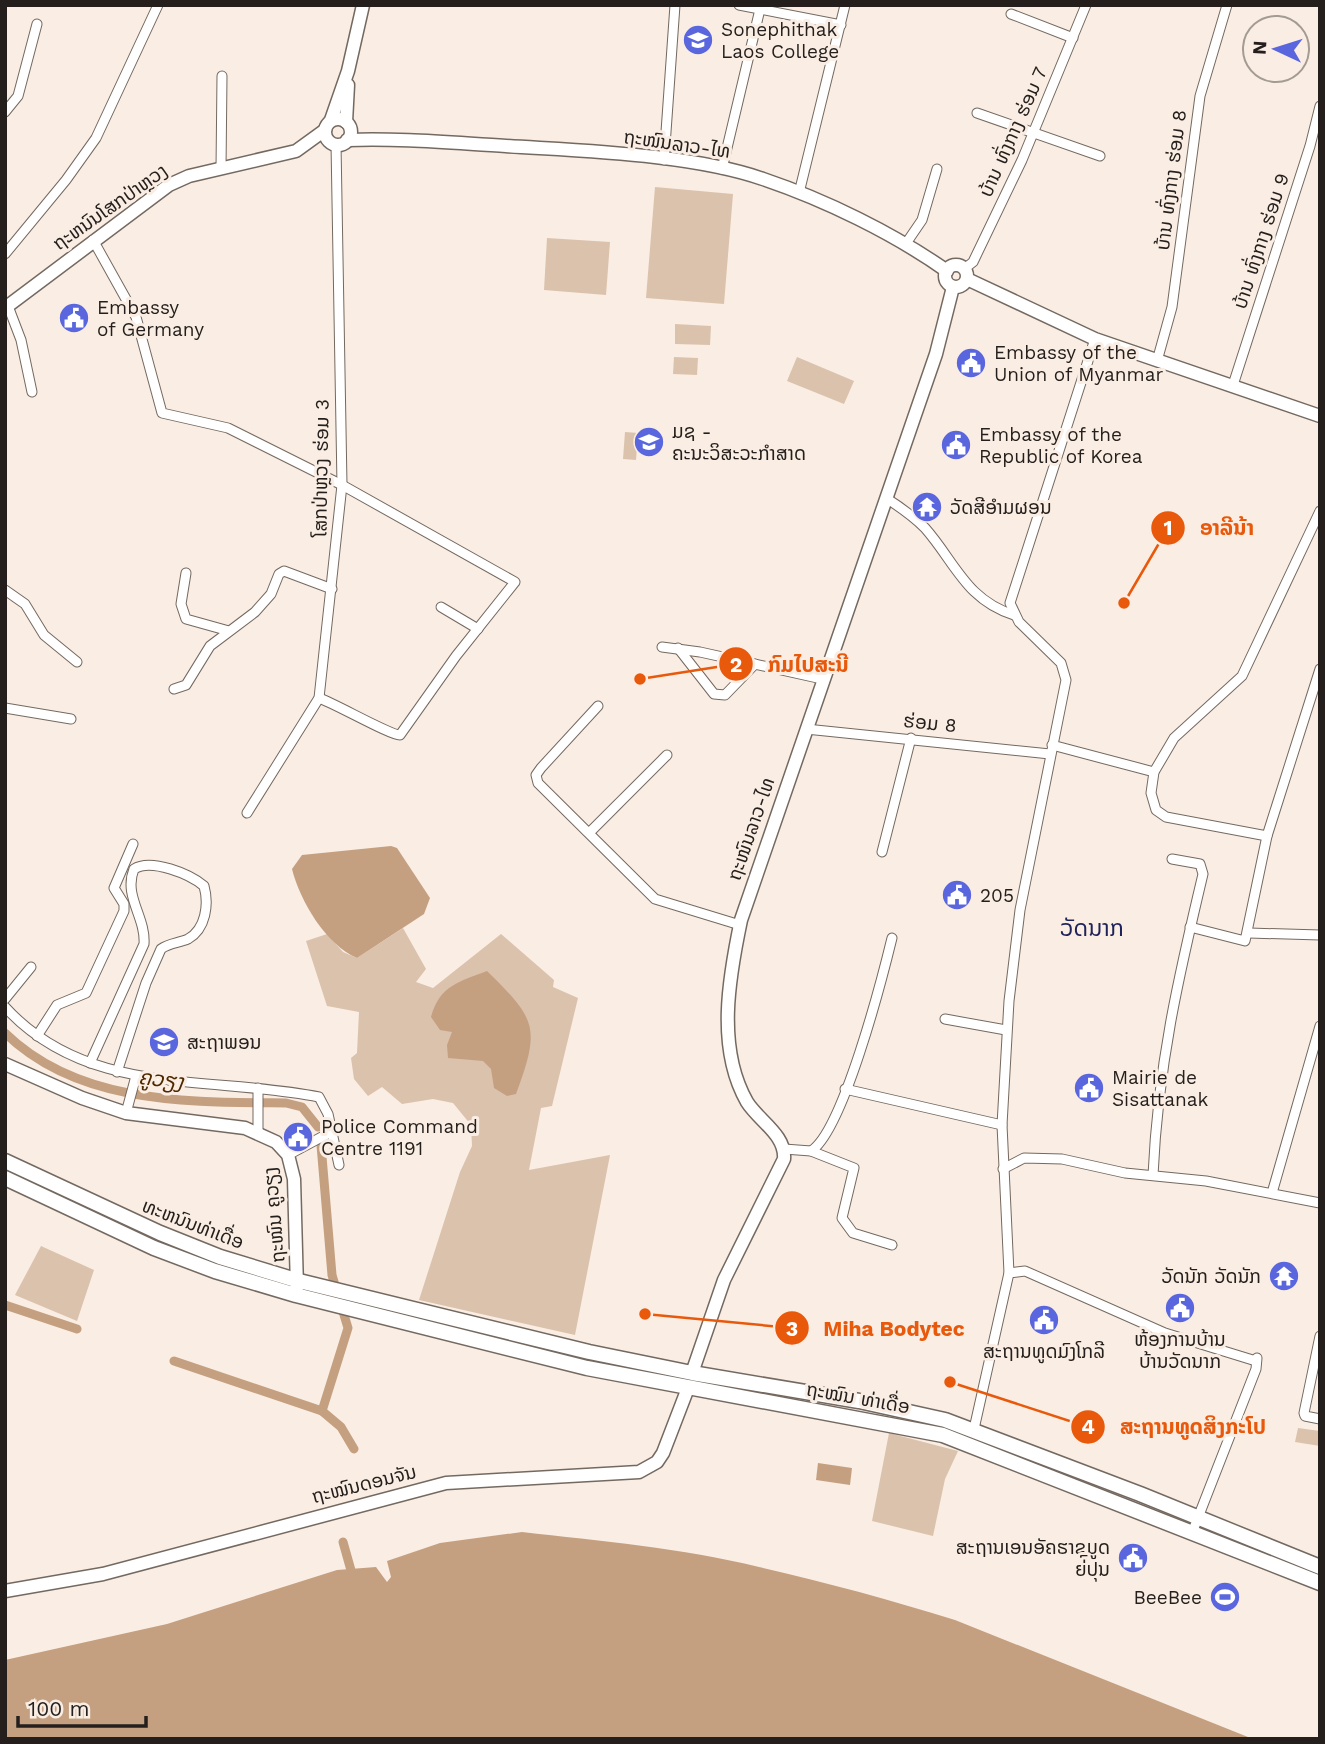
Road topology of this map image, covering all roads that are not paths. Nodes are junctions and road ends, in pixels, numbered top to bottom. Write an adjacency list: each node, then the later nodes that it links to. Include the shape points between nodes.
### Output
1 (158, 5): 30 (street, via 96,138)
2 (363, 5): 13 (street)
3 (676, 5): 23 (street)
4 (739, 5): 8 (street)
5 (845, 5): 11 (street)
6 (1086, 5): 12 (street, ບ້ານ ທົ່ງກາງ ຮ່ອມ 7)
7 (1227, 5): 36 (street, ບ້ານ ທົ່ງກາງ ຮ່ອມ 8, via 1200,96 1172,307)
8 (761, 7): 11 (street); 25 (street)
9 (1011, 14): 12 (street)
10 (37, 24): 16 (street, via 18,96)
11 (841, 25): 27 (street)
12 (1073, 38): 19 (street, ບ້ານ ທົ່ງກາງ ຮ່ອມ 7)
13 (348, 71): 18 (street); 20 (street)
14 (222, 76): 24 (street)
15 (1320, 106): 37 (street, ບ້ານ ທົ່ງກາງ ຮ່ອມ 9)
16 (5, 111)
17 (977, 113): 19 (street)
18 (328, 125): 20 (street); 20 (street, ຖະໜົນລາວ-ໄທ); 21 (street, ຖະຫນົນໂສກປ່າຫຼວງ)
19 (1033, 133): 22 (street); 32 (street, ບ້ານ ທົ່ງກາງ ຮ່ອມ 7)
20 (342, 136): 21 (street); 23 (street, ຖະໜົນລາວ-ໄທ); 40 (street, ໂສກປ່າຫຼວງ ຮ່ອມ 3)
21 (296, 152): 24 (street, ຖະຫນົນໂສກປ່າຫຼວງ)
22 (1100, 156)
23 (664, 160): 25 (street, ຖະໜົນລາວ-ໄທ)
24 (220, 169): 28 (street, ຖະຫນົນໂສກປ່າຫຼວງ, via 169,185)
25 (722, 169): 27 (street, ຖະໜົນລາວ-ໄທ, via 762,178)
26 (937, 169): 29 (street, via 922,220)
27 (799, 194): 29 (street, ຖະໜົນລາວ-ໄທ)
28 (93, 240): 34 (street, ຖະຫນົນໂສກປ່າຫຼວງ); 40 (street, via 136,317 162,413 228,428)
29 (907, 242): 31 (street, ຖະໜົນລາວ-ໄທ)
30 (5, 254)
31 (947, 271): 32 (street, via 955,265); 33 (street, via 946,280)
32 (966, 274): 33 (street, via 963,285); 35 (street)
33 (953, 286): 41 (street, ຖະໜົນລາວ-ໄທ, via 936,354)
34 (7, 307): 38 (street, via 21,340)
35 (1095, 339): 36 (street); 47 (street, via 1011,596)
36 (1157, 361): 37 (street)
37 (1233, 385): 39 (street)
38 (32, 392)
39 (1320, 416)
40 (342, 485): 44 (street, ໂສກປ່າຫຼວງ ຮ່ອມ 3); 48 (street, via 515,582)
41 (886, 498): 47 (street, via 928,531 977,597); 55 (street, ຖະໜົນລາວ-ໄທ)
42 (1320, 511): 65 (street, via 1242,676 1174,738)
43 (186, 573): 49 (street, via 181,604 186,619)
44 (332, 589): 49 (street, via 284,571 255,612); 57 (street, ໂສກປ່າຫຼວງ ຮ່ອມ 3)
45 (5, 590): 52 (street, via 25,604 44,635)
46 (441, 607): 48 (street)
47 (1014, 615): 63 (street, via 1064,668 1066,680)
48 (478, 629): 57 (street, via 400,734)
49 (229, 631): 56 (street, via 210,646 186,685)
50 (662, 647): 51 (street)
51 (678, 648): 53 (street); 53 (street, via 714,694 725,695)
52 (77, 662)
53 (755, 664): 55 (street)
54 (1320, 669): 68 (street)
55 (822, 679): 61 (street, ຖະໜົນລາວ-ໄທ)
56 (174, 689)
57 (319, 698): 66 (street, ໂສກປ່າຫຼວງ ຮ່ອມ 3)
58 (597, 706): 67 (street, via 536,775 538,783)
59 (5, 708): 60 (street)
60 (71, 719)
61 (807, 729): 62 (street, ຮ່ອມ 8); 72 (street, ຖະໜົນລາວ-ໄທ)
62 (911, 738): 63 (street, ຮ່ອມ 8); 70 (street)
63 (1051, 750): 65 (street, ຮ່ອມ 8); 82 (street, via 1020,910)
64 (667, 755): 67 (street)
65 (1154, 772): 68 (street, via 1151,793 1156,810 1167,817)
66 (247, 813)
67 (590, 832): 72 (street, via 655,899)
68 (1268, 836): 74 (street)
69 (132, 844): 83 (street, via 114,888 124,911 92,980 82,997 57,1005)
70 (882, 852)
71 (1172, 859): 73 (street, via 1203,868)
72 (740, 925): 94 (street, ຖະໜົນລາວ-ໄທ, via 727,1007 733,1060 747,1102)
73 (1190, 927): 74 (street, via 1242,942); 100 (street, via 1164,1045)
74 (1249, 933): 75 (street)
75 (1320, 935)
76 (892, 938): 88 (street, via 880,991)
77 (31, 967): 78 (street)
78 (5, 999)
79 (5, 1007): 83 (street)
80 (945, 1019): 82 (street)
81 (1320, 1026): 102 (street)
82 (1006, 1030): 91 (street)
83 (37, 1036): 85 (street)
84 (5, 1063): 90 (street, ຖະໜົນ ຄູວຽງ, via 82,1098)
85 (90, 1063): 86 (street); 86 (street, via 144,944 130,891 134,869 155,866 188,876 204,886 207,905 203,920 190,937 161,949)
86 (117, 1072): 87 (street)
87 (135, 1078): 89 (street); 90 (street)
88 (845, 1089): 91 (street); 95 (street, via 825,1140)
89 (258, 1092): 92 (street); 93 (street, via 319,1097)
90 (127, 1108): 92 (street, ຖະໜົນ ຄູວຽງ)
91 (1002, 1125): 99 (street)
92 (258, 1128): 96 (street, ຖະໜົນ ຄູວຽງ)
93 (331, 1132): 96 (street); 98 (street)
94 (784, 1149): 95 (street); 110 (street, via 782,1165 724,1280)
95 (811, 1151): 104 (street, via 854,1168 842,1213 853,1233)
96 (288, 1155): 106 (street, ຖະໜົນ ຄູວຽງ, via 294,1179)
97 (5, 1161): 106 (main road, ທະຫນົນທ່າເດື່ອ, via 160,1233)
98 (340, 1165)
99 (1003, 1169): 100 (street, via 1016,1160 1043,1158); 105 (street)
100 (1153, 1175): 102 (street)
101 (5, 1178): 106 (main road, ທະຫນົນທ່າເດື່ອ, via 154,1248 215,1271)
102 (1272, 1193): 103 (street, via 1303,1204)
103 (1320, 1203)
104 (892, 1245)
105 (1009, 1273): 112 (street); 116 (street, via 1025,1270 1165,1333 1257,1359)
106 (297, 1288): 107 (main road, ທະຫນົນທ່າເດື່ອ)
107 (373, 1307): 110 (main road, ຖະໝົນ ທ່າເດື່ອ, via 587,1368)
108 (1320, 1336): 109 (street)
109 (1318, 1350): 111 (street, via 1304,1413)
110 (690, 1380): 112 (main road, ຖະໝົນ ທ່າເດື່ອ, via 859,1401); 113 (main road, ຖະໝົນ ທ່າເດື່ອ); 120 (street, ຖະໝົນດອນຈັນ, via 663,1453 639,1472 446,1483 103,1574)
111 (1320, 1419)
112 (974, 1429): 113 (main road); 114 (main road, ຖະໝົນ ທ່າເດື່ອ)
113 (969, 1443): 115 (main road, ຖະໝົນ ທ່າເດື່ອ)
114 (1058, 1462): 115 (main road); 116 (main road, ຖະໝົນ ທ່າເດື່ອ)
115 (1052, 1477): 117 (main road, ຖະໝົນ ທ່າເດື່ອ)
116 (1198, 1517): 117 (street); 118 (main road, ຖະໝົນ ທ່າເດື່ອ)
117 (1192, 1532): 119 (main road, ຖະໝົນ ທ່າເດື່ອ)
118 (1320, 1567)
119 (1320, 1583)
120 (5, 1591)

